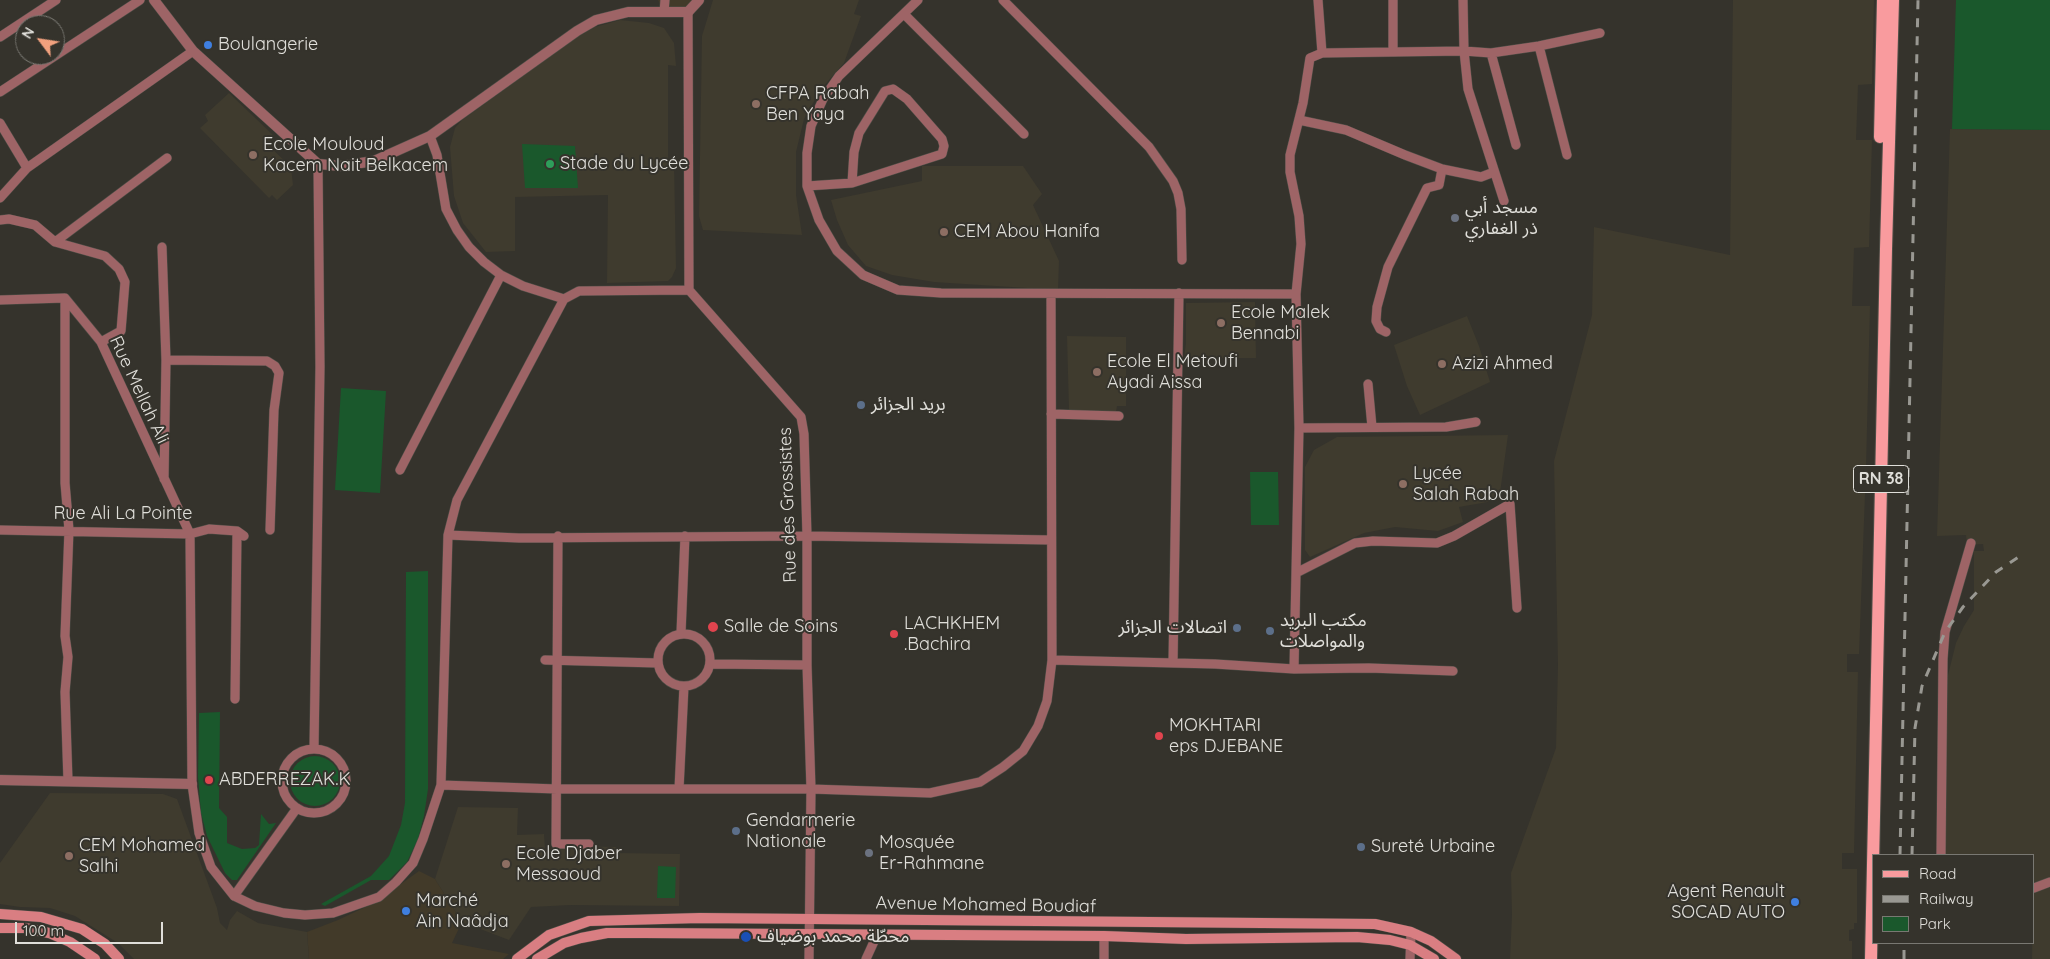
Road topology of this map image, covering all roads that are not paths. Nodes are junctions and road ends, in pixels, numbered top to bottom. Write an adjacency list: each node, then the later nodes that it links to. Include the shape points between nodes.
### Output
1 (56, 0): 17 (street)
2 (140, 0): 24 (street)
3 (154, 0): 19 (street)
4 (665, 0): 13 (street)
5 (699, 0): 14 (street)
6 (918, 0): 15 (street)
7 (1318, 0): 22 (street)
8 (1393, 0): 21 (street)
9 (1463, 0): 20 (street)
10 (1883, 0): 120 (main road, RN 38)
11 (1893, 0): 97 (main road, RN 38)
12 (1009, 2): 43 (street, via 1149,147 1173,181 1181,209)
13 (664, 12): 14 (street); 28 (street, via 628,12 596,20)
14 (688, 12): 45 (street)
15 (904, 14): 27 (street); 37 (street, via 840,76 823,99 811,126)
16 (1600, 33): 18 (street)
17 (0, 38)
18 (1539, 46): 23 (street); 30 (street)
19 (193, 51): 32 (street); 33 (street)
20 (1464, 51): 21 (street); 23 (street); 35 (street, via 1468,89)
21 (1393, 52): 22 (street)
22 (1322, 53): 25 (street, via 1310,58)
23 (1491, 53): 29 (street)
24 (0, 92)
25 (1299, 120): 34 (street, via 1346,130); 47 (street, via 1290,155 1301,244)
26 (0, 123): 33 (street)
27 (1024, 134)
28 (430, 136): 32 (street, via 374,161 341,166); 44 (street, via 437,155 446,209 453,223 469,247)
29 (1516, 145)
30 (1567, 155)
31 (167, 158): 41 (street)
32 (318, 164): 87 (street, via 320,367)
33 (27, 168): 38 (street)
34 (1442, 169): 35 (street, via 1481,178); 52 (street, via 1439,185 1427,188 1388,267 1376,320 1380,329)
35 (1494, 172): 39 (street)
36 (852, 183): 36 (street, via 942,154 942,139 907,99 893,89 885,91 859,134); 37 (street)
37 (807, 186): 48 (street, via 819,220 837,251 863,275 898,290)
38 (0, 198)
39 (1504, 200)
40 (0, 220): 41 (street, via 9,219 35,226)
41 (55, 242): 53 (street, via 105,256 125,282 121,331)
42 (162, 247): 54 (street)
43 (1182, 260)
44 (501, 275): 51 (street); 61 (street)
45 (688, 290): 51 (street, via 579,291); 70 (street, Rue des Grossistes, via 800,417 804,434)
46 (1179, 293): 47 (street); 48 (street); 80 (street)
47 (1296, 294): 60 (street)
48 (1051, 295): 56 (street)
49 (65, 298): 50 (street); 53 (street, Rue Mellah Ali); 64 (street, via 65,483)
50 (0, 300)
51 (564, 300): 67 (street, via 458,500)
52 (1386, 332)
53 (101, 342): 62 (street, Rue Mellah Ali)
54 (166, 360): 62 (street); 65 (street, via 267,361 275,366 279,373 274,410)
55 (1368, 384): 59 (street)
56 (1052, 414): 57 (street); 71 (street)
57 (1119, 416)
58 (1476, 422): 59 (street, via 1446,427)
59 (1372, 427): 60 (street)
60 (1298, 428): 73 (street)
61 (400, 470)
62 (164, 481): 66 (street, Rue Mellah Ali)
63 (0, 530): 64 (street, Rue Ali La Pointe)
64 (69, 530): 66 (street, Rue Ali La Pointe); 89 (street, via 65,636 68,657 65,692)
65 (270, 530)
66 (190, 534): 86 (street, Rue Ali La Pointe, via 209,529 241,533); 90 (street)
67 (448, 535): 68 (street); 91 (street)
68 (558, 536): 69 (street); 78 (street)
69 (685, 536): 70 (street); 75 (street)
70 (807, 536): 71 (street); 82 (street, Rue des Grossistes)
71 (1051, 540): 77 (street)
72 (1971, 543): 98 (street, via 1945,632)
73 (1296, 573): 74 (street, via 1355,544 1372,541 1437,543 1510,504); 83 (street)
74 (1517, 608)
75 (681, 634): 79 (street, via 671,636 663,643); 81 (street, via 699,638 710,654)
76 (545, 660): 78 (street)
77 (1052, 660): 80 (street); 93 (street, via 1047,701 1038,726 1023,751 980,782 930,793)
78 (559, 662): 79 (street); 94 (street)
79 (658, 663): 85 (street, via 669,682)
80 (1173, 663): 83 (street)
81 (710, 664): 82 (street); 85 (street, via 704,677)
82 (807, 665): 93 (street, Rue des Grossistes)
83 (1294, 669): 84 (street)
84 (1453, 671)
85 (684, 686): 92 (street)
86 (234, 700)
87 (314, 748): 95 (street, via 297,754 284,770 284,793); 95 (street, via 330,753 339,761 345,775 344,789 337,803 321,812)
88 (0, 780): 89 (street)
89 (68, 781): 90 (street)
90 (192, 784): 101 (street, via 199,833 211,867)
91 (441, 785): 94 (street); 101 (street, via 413,863 379,897 333,912 305,915 255,906)
92 (679, 789): 93 (street); 94 (street)
93 (811, 789): 104 (street, Rue des Grossistes)
94 (557, 790): 96 (street, via 556,844)
95 (296, 808): 101 (street)
96 (589, 844)
97 (1873, 854)
98 (1941, 854)
99 (2050, 882): 100 (street)
100 (2035, 888)
101 (234, 896)
102 (1872, 912): 121 (main road, RN 38)
103 (0, 914): 112 (main road, via 41,917 82,929 105,944)
104 (809, 920): 106 (main road, Avenue Mohamed Boudiaf, via 1375,924); 107 (street, Rue des Grossistes); 113 (main road, Avenue Mohamed Boudiaf, via 589,921 550,935)
105 (0, 928): 111 (main road, via 25,928 49,933)
106 (1411, 932): 110 (street); 119 (main road, Avenue Mohamed Boudiaf, via 1431,941)
107 (809, 935): 108 (main road, Avenue Mohamed Boudiaf); 114 (main road, Avenue Mohamed Boudiaf, via 607,933 564,944); 115 (street, Rue des Grossistes)
108 (877, 935): 109 (main road, Avenue Mohamed Boudiaf); 116 (street, Avenue Mohamed Boudiaf)
109 (1104, 936): 110 (main road, Avenue Mohamed Boudiaf, via 1357,938 1390,940); 117 (street)
110 (1409, 954): 118 (main road, Avenue Mohamed Boudiaf)
111 (95, 959)
112 (119, 959)
113 (516, 959)
114 (537, 959)
115 (809, 959)
116 (866, 959)
117 (1104, 959)
118 (1434, 959)
119 (1456, 959)
120 (1863, 959)
121 (1871, 959)

